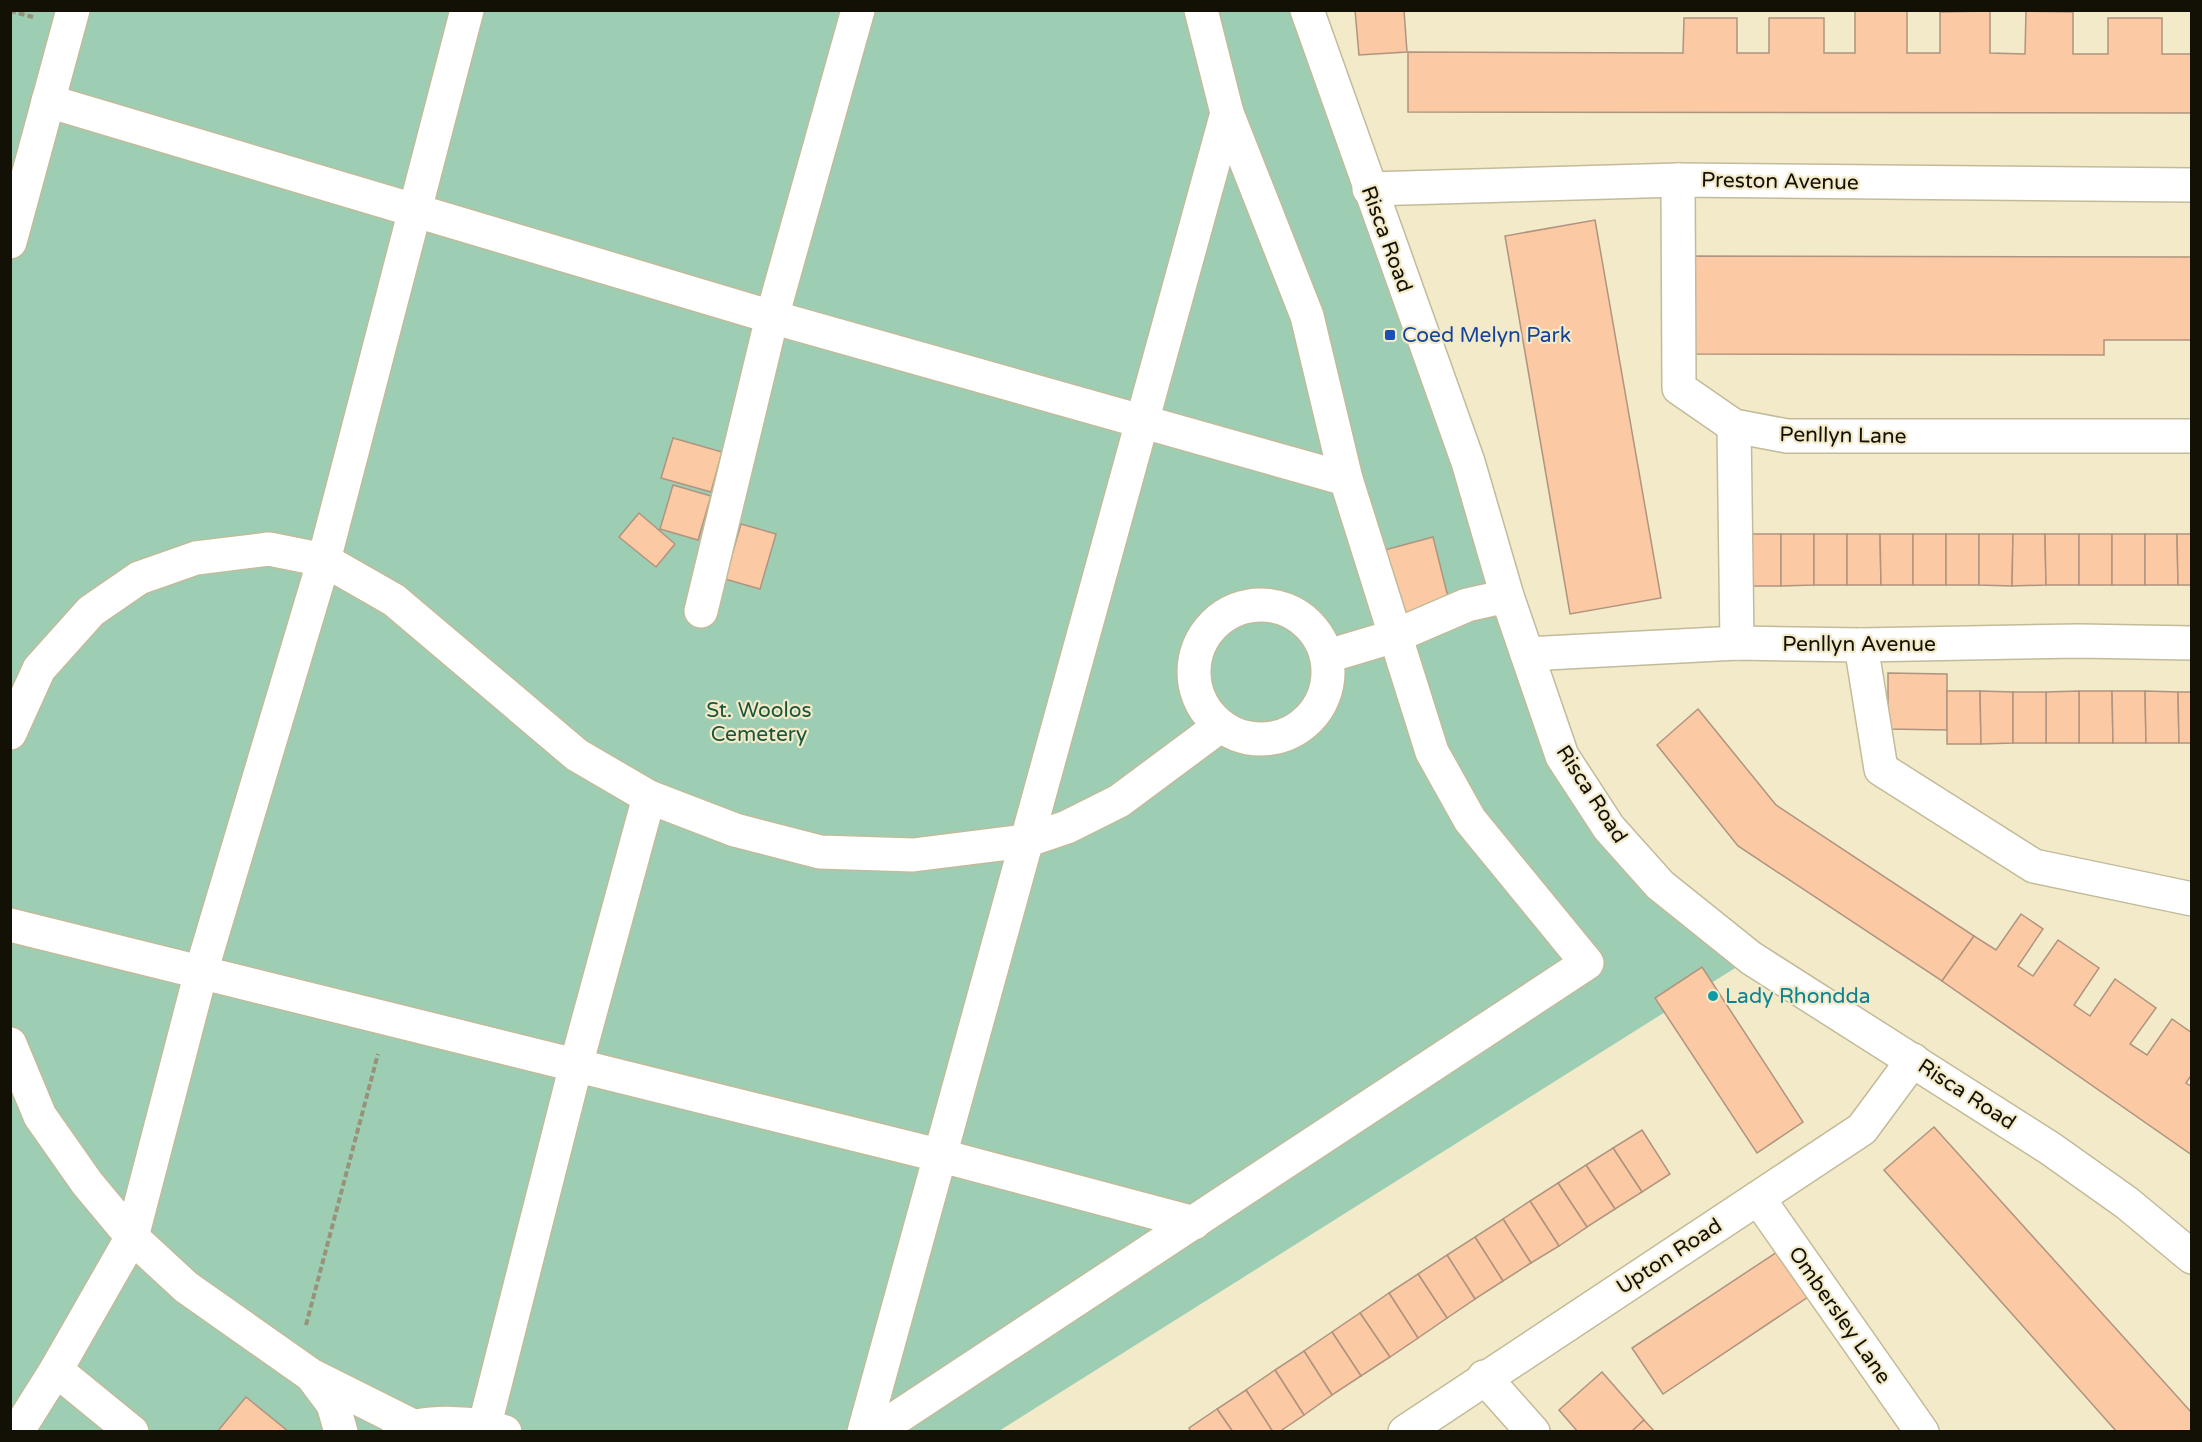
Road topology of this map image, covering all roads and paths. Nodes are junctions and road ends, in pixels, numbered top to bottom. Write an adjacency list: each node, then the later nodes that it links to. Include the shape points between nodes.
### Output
1 (73, 10): 6 (street)
2 (467, 10): 11 (street)
3 (858, 10): 13 (street)
4 (1201, 10): 7 (street)
5 (1307, 10): 10 (street, Risca Road)
6 (48, 101): 11 (street); 12 (street)
7 (1227, 113): 14 (street); 17 (street, via 1307,316)
8 (1678, 180): 9 (street, Preston Avenue); 10 (street, Preston Avenue); 15 (street, Penllyn Lane, via 1679,388)
9 (2192, 185)
10 (1369, 189): 19 (street, Risca Road, via 1468,462)
11 (415, 211): 13 (street); 18 (street)
12 (10, 242)
13 (772, 317): 14 (street); 20 (street)
14 (1144, 422): 17 (street); 30 (street)
15 (1734, 426): 16 (street, Penllyn Lane, via 1787,436); 22 (street)
16 (2192, 436)
17 (1346, 479): 21 (street)
18 (324, 560): 28 (street, via 269,549 196,558 139,578 91,611 39,669); 29 (street, via 394,600 577,755); 33 (street)
19 (1507, 596): 21 (street, via 1467,605); 25 (street, Risca Road)
20 (701, 611)
21 (1395, 636): 26 (street); 41 (street, via 1432,752 1470,820 1587,963)
22 (1737, 643): 24 (street, Penllyn Avenue); 25 (street, Penllyn Avenue)
23 (2192, 643): 24 (street, Penllyn Avenue)
24 (1861, 645): 31 (street, via 1881,769 2034,866)
25 (1527, 654): 36 (street, Risca Road, via 1562,756 1609,828 1660,885 1751,958)
26 (1328, 656): 27 (street, via 1324,699 1311,718 1292,732 1265,740 1242,736); 27 (street, via 1318,634 1301,617 1280,607 1257,604 1229,612 1204,636 1193,670 1197,693)
27 (1220, 726): 30 (street, via 1119,801)
28 (10, 733)
29 (649, 797): 30 (street, via 735,830 820,852 913,855); 37 (street)
30 (1026, 841): 39 (street)
31 (2192, 899)
32 (10, 925): 33 (street)
33 (201, 972): 34 (street); 42 (street)
34 (388, 1019): 37 (street); 44 (path)
35 (10, 1044): 38 (street)
36 (1913, 1060): 40 (street, Upton Road, via 1862,1129); 43 (street, Risca Road, via 2070,1162)
37 (576, 1065): 39 (street); 48 (street)
38 (25, 1114): 42 (street)
39 (942, 1156): 41 (street); 52 (street)
40 (1758, 1198): 46 (street, Upton Road); 56 (street, Ombersley Lane)
41 (1194, 1223): 53 (street)
42 (132, 1237): 44 (street, via 186,1287); 45 (street)
43 (2192, 1257)
44 (303, 1369): 47 (street); 51 (street, via 333,1404)
45 (56, 1370): 49 (street); 50 (street)
46 (1484, 1377): 54 (street, Upton Road); 55 (street)
47 (405, 1428): 48 (street)
48 (495, 1428)
49 (17, 1431)
50 (132, 1431)
51 (341, 1431)
52 (864, 1431)
53 (875, 1431)
54 (1405, 1431)
55 (1533, 1431)
56 (1922, 1431)

